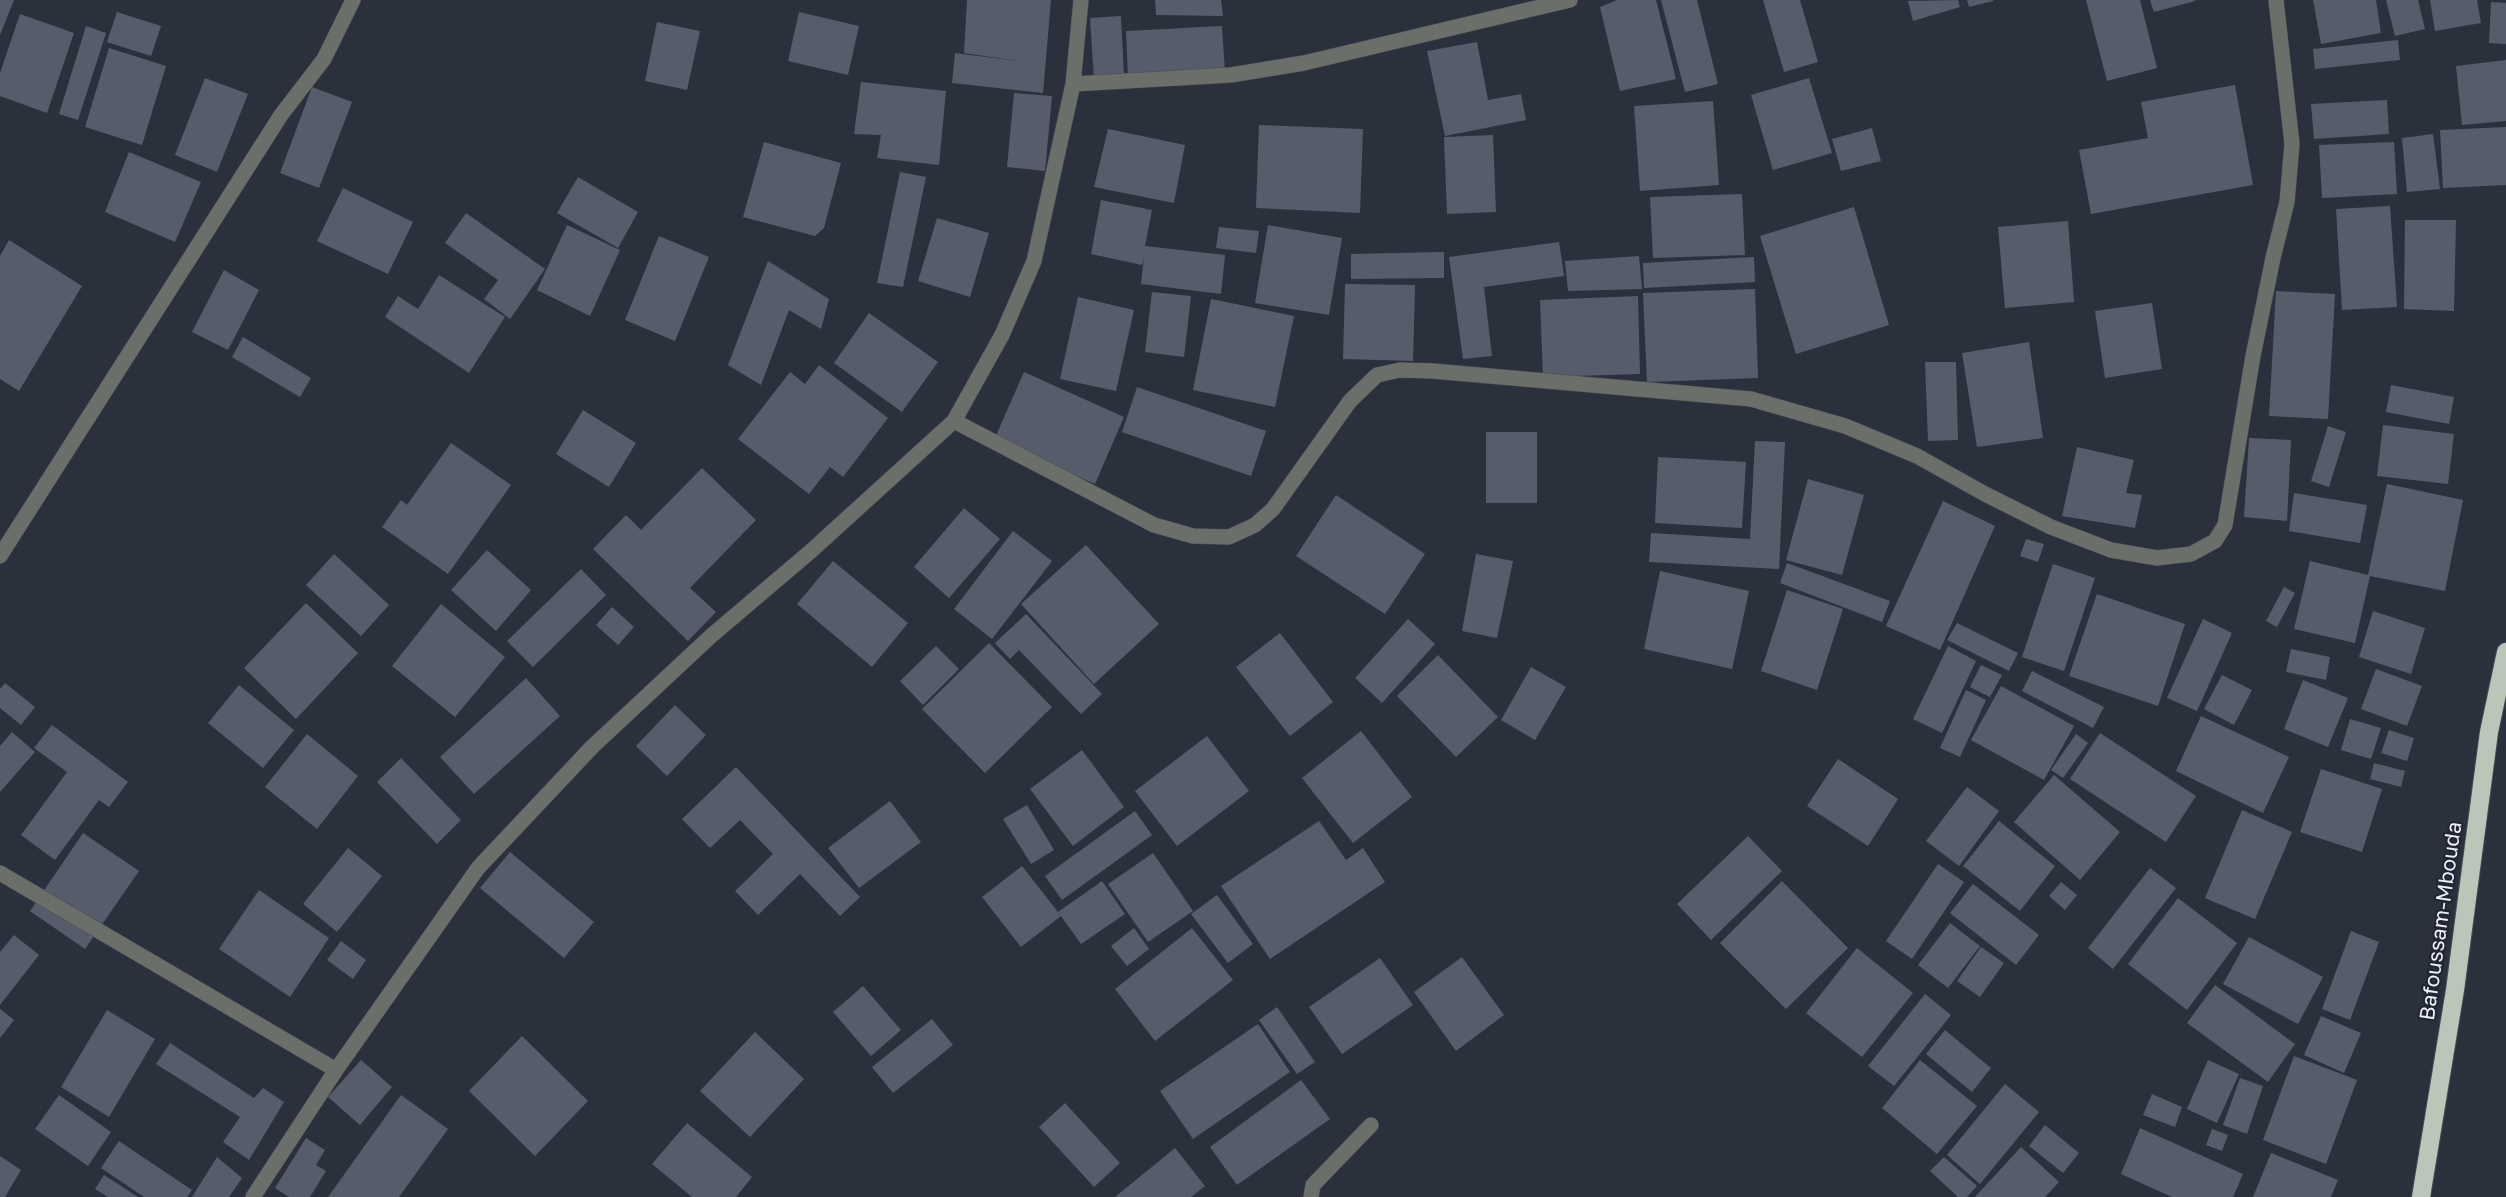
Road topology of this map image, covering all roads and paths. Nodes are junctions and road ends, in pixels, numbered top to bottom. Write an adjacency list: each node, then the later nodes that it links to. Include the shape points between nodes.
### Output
1 (353, 0): 7 (street, via 324,59 281,115)
2 (1081, 0): 5 (street)
3 (1570, 0): 5 (street, via 1304,63 1231,75)
4 (2276, 0): 6 (street, via 2292,144 2288,202 2253,356 2225,525 2215,541 2191,554 2157,558 2111,550 2042,522 1917,456 1845,426 1751,399 1433,371 1400,370 1377,375 1350,401 1273,509 1256,525 1229,537 1193,536 1154,525)
5 (1073, 84): 6 (street, via 1034,261 1002,335)
6 (954, 420): 10 (street, via 592,747 478,868)
7 (0, 556)
8 (2506, 652): 14 (highway, Bafoussam-Mbouda, via 2489,732 2455,990)
9 (0, 873): 10 (street)
10 (336, 1070): 12 (street)
11 (1371, 1125): 13 (street, via 1313,1185)
12 (253, 1197)
13 (1311, 1197)
14 (2421, 1197)

